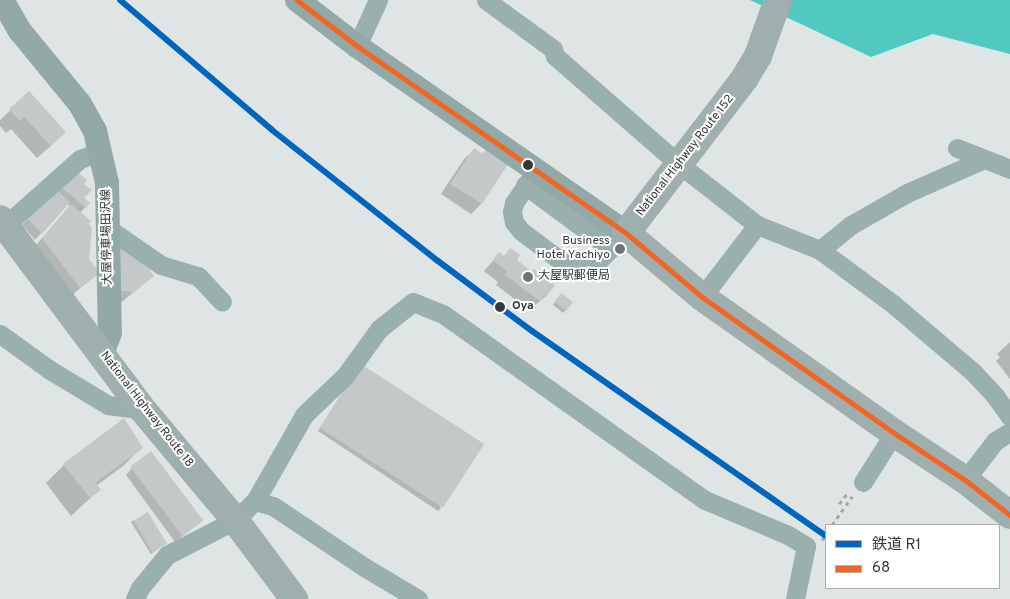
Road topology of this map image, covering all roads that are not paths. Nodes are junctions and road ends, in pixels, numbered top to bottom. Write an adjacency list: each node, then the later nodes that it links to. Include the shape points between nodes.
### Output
1 (2, 0): 8 (main road, 大屋停車場田沢線, via 20,31 80,104 94,131)
2 (297, 0): 6 (main road)
3 (378, 0): 6 (street)
4 (486, 0): 10 (street, via 553,49 555,56)
5 (778, 0): 10 (highway, National Highway Route 152, via 758,56 730,100)
6 (357, 46): 12 (main road)
7 (957, 148): 9 (street)
8 (100, 152): 13 (street, via 80,159); 15 (main road, 大屋停車場田沢線, via 107,183)
9 (984, 159): 11 (street); 17 (street, via 907,193 851,225)
10 (679, 164): 14 (street); 16 (highway, National Highway Route 152)
11 (1010, 170)
12 (531, 177): 16 (main road); 16 (street, via 512,212 521,231 564,262 582,268 592,266)
13 (2, 225): 21 (highway, National Highway Route 18)
14 (757, 225): 17 (street); 18 (street)
15 (106, 227): 19 (street, via 161,264 198,276); 21 (main road, 大屋停車場田沢線, via 110,333)
16 (618, 241): 18 (highway)
17 (820, 250): 23 (street, via 893,304 973,372)
18 (702, 297): 25 (highway)
19 (222, 302)
20 (0, 334): 22 (street, via 50,370 108,405)
21 (102, 354): 22 (highway, National Highway Route 18)
22 (143, 410): 30 (highway, National Highway Route 18)
23 (1010, 417)
24 (1010, 432): 26 (street, via 995,441)
25 (894, 433): 26 (highway); 27 (street)
26 (965, 480): 29 (highway)
27 (863, 482)
28 (255, 501): 30 (street); 33 (street, via 273,506); 34 (street, via 304,415 345,376 378,329 414,302 443,314 705,500 788,535 806,546)
29 (1010, 515)
30 (235, 520): 31 (street, via 167,555); 32 (highway, National Highway Route 18)
31 (135, 599)
32 (294, 599)
33 (418, 599)
34 (795, 599)

